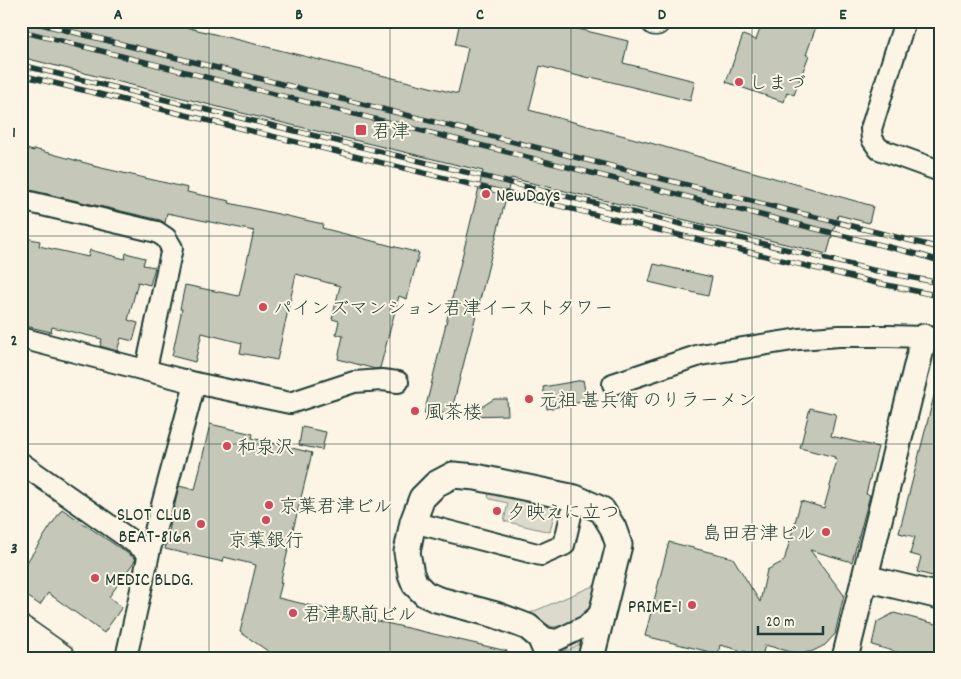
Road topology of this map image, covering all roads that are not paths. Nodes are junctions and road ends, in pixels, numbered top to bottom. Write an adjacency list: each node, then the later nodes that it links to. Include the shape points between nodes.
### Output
1 (905, 21): 2 (street, via 872,129 872,139 879,149)
2 (940, 170)
3 (21, 200): 6 (street, via 157,232 166,238 172,248)
4 (21, 338): 6 (street)
5 (932, 339): 9 (street, via 839,336 799,339 700,354); 14 (street)
6 (146, 369): 8 (street)
7 (398, 382): 8 (street, via 354,382 290,403)
8 (196, 383): 13 (street)
9 (613, 384)
10 (21, 463): 13 (street)
11 (575, 498): 12 (street, via 476,476 454,475 436,484 422,498); 12 (street, via 564,545 541,555); 16 (street, via 602,510 619,545)
12 (413, 522): 18 (street, via 407,552 415,584 425,594 528,626)
13 (149, 553): 20 (street)
14 (865, 578): 15 (street); 22 (street)
15 (940, 596)
16 (604, 610): 18 (street, via 586,626); 21 (street)
17 (21, 630): 19 (main road)
18 (544, 648)
19 (61, 658)
20 (126, 658)
21 (591, 658)
22 (845, 658)

